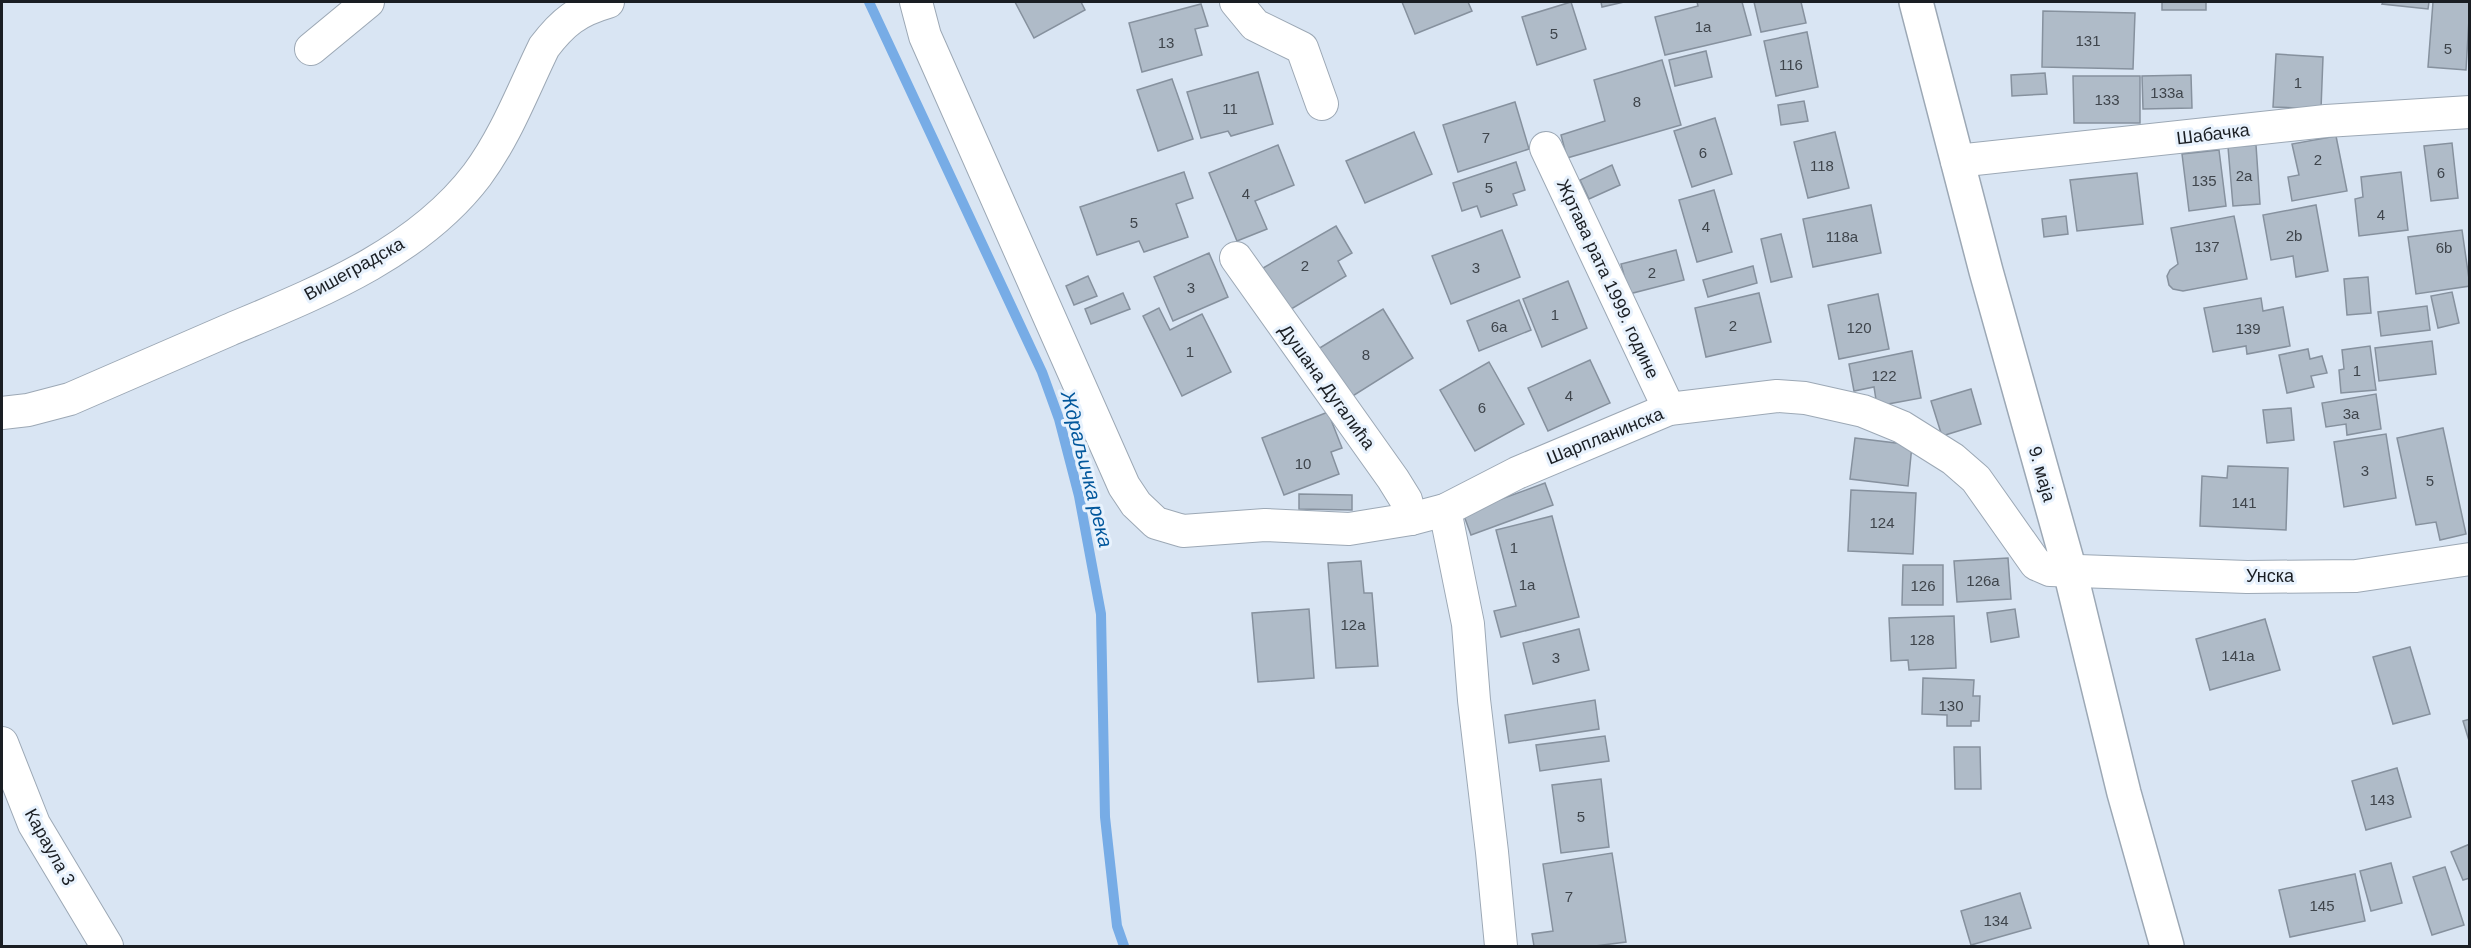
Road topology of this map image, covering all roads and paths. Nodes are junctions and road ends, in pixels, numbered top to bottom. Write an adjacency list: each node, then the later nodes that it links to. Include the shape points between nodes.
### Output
1 (368, 2): 6 (street)
2 (602, 2): 13 (street, Вишеградска, via 567,20 554,34 544,47 502,139 476,176 457,199 406,241 326,288 70,399)
3 (915, 2): 15 (street, Шарпланинска, via 925,36 1124,486 1136,504 1156,523 1183,531 1265,525 1349,529)
4 (1236, 2): 7 (street, via 1255,25 1302,48)
5 (1916, 2): 10 (main road, 9. маја)
6 (310, 49)
7 (1322, 104)
8 (2469, 112): 10 (street, Шабачка, via 2326,121)
9 (1546, 148): 12 (street, Жртава рата 1999. године)
10 (1958, 161): 17 (main road, 9. маја)
11 (1236, 258): 15 (street, Душана Дугалића, via 1393,479 1406,500)
12 (1669, 410): 14 (street, Шарпланинска, via 1517,473); 17 (street, Шарпланинска, via 1777,396 1805,398 1902,427 1953,459 1976,480 2036,564 2050,570)
13 (2, 413)
14 (1444, 510): 15 (street, Шарпланинска); 20 (street, via 1468,624)
15 (1411, 519)
16 (2469, 559): 17 (street, Унска, via 2356,576)
17 (2070, 571): 21 (main road, 9. маја, via 2124,793)
18 (2, 743): 19 (street, Караула 3, via 34,824)
19 (107, 946)
20 (1501, 946)
21 (2167, 946)

